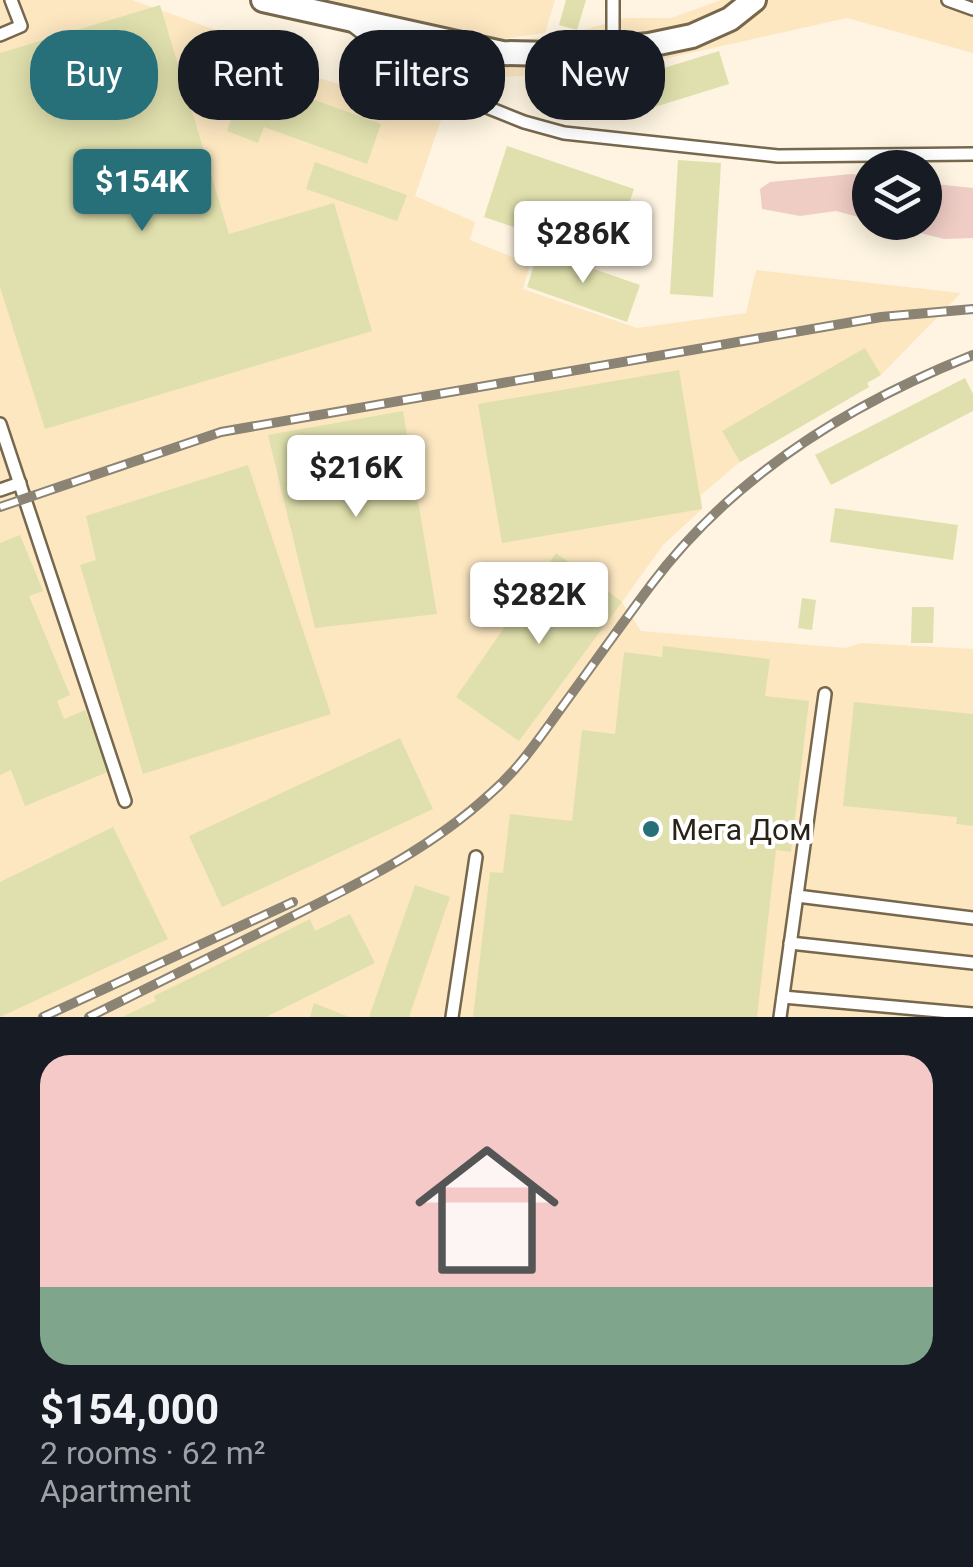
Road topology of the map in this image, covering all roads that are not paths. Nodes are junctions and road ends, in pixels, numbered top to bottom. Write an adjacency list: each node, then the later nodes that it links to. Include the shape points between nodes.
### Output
1 (11, 0): 9 (lane, via 21,26)
2 (263, 0): 7 (street)
3 (614, 0): 8 (lane)
4 (754, 0): 10 (street, via 730,19)
5 (948, 0): 6 (lane)
6 (973, 10)
7 (347, 21): 11 (street); 12 (lane, via 391,56 464,98 564,133 778,156)
8 (613, 30)
9 (0, 35)
10 (665, 41)
11 (525, 53)
12 (973, 154)
13 (0, 424): 14 (lane)
14 (20, 483): 15 (lane); 17 (lane)
15 (0, 490)
16 (825, 694): 19 (lane)
17 (125, 801)
18 (476, 857): 25 (lane)
19 (797, 896): 20 (lane); 21 (lane)
20 (973, 918)
21 (790, 943): 22 (lane); 23 (lane)
22 (973, 963)
23 (783, 997): 24 (lane); 26 (lane)
24 (973, 1014)
25 (452, 1017)
26 (780, 1017)

